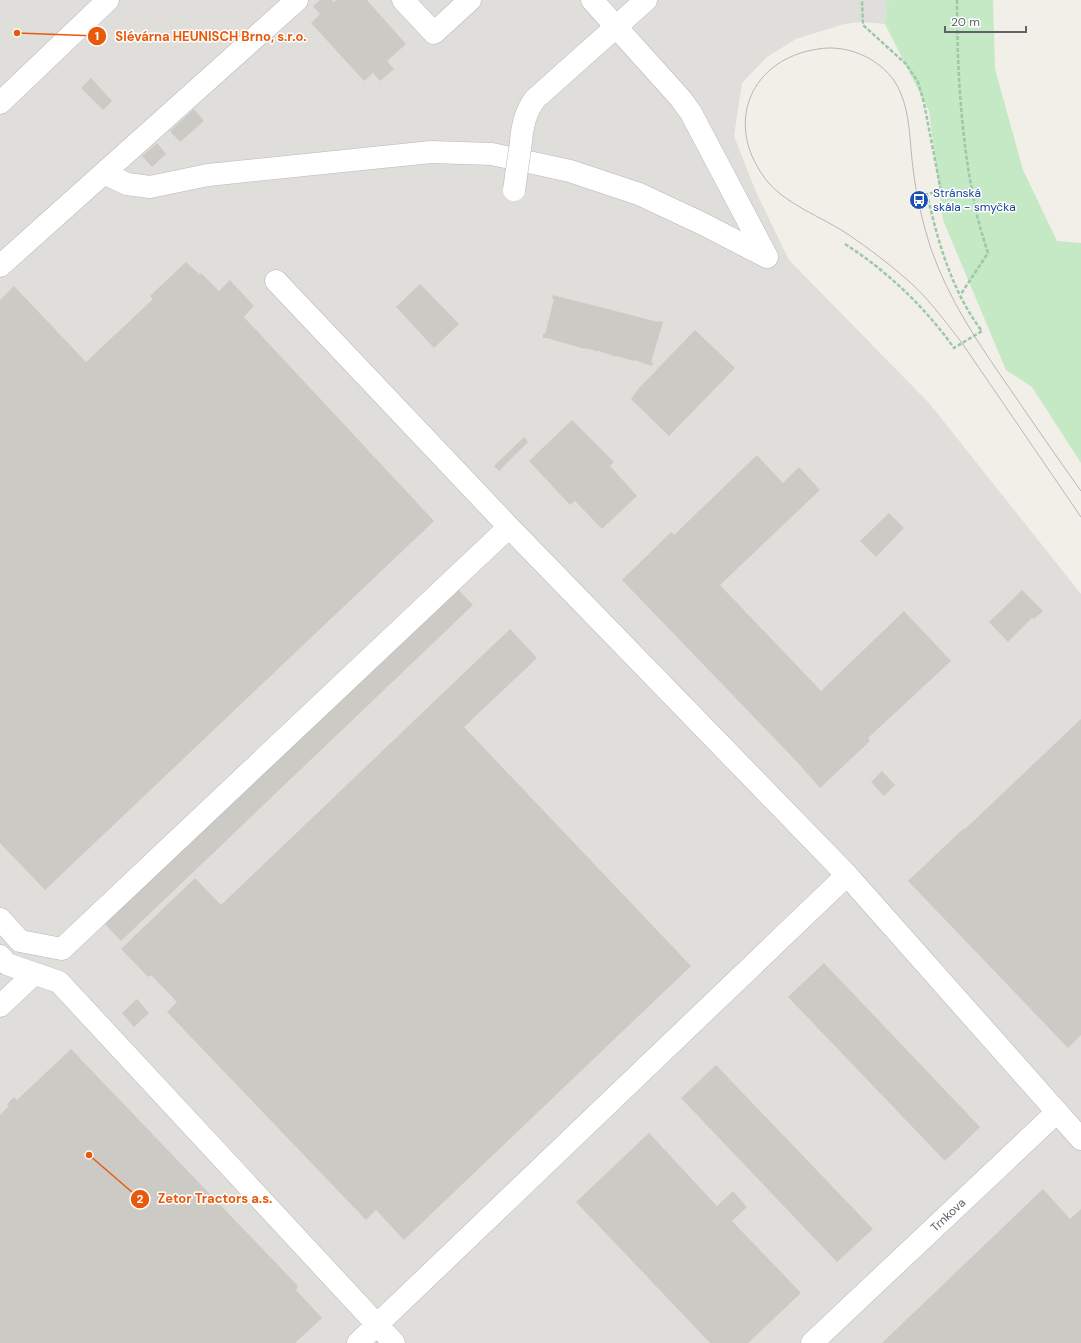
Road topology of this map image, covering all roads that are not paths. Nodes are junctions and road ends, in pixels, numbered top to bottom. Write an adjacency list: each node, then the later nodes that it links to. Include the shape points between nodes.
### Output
1 (108, 0): 8 (lane)
2 (297, 0): 9 (lane)
3 (403, 0): 4 (lane, via 434,33)
4 (470, 0)
5 (592, 0): 7 (lane)
6 (646, 0): 7 (lane)
7 (616, 26): 9 (lane, via 691,113 767,257 639,194 570,171 492,154 431,152 208,175 150,187 128,184); 10 (lane, bridge, via 535,99 526,113)
8 (0, 103)
9 (104, 173): 11 (lane)
10 (514, 190)
11 (0, 266)
12 (276, 281): 13 (lane)
13 (509, 527): 14 (lane); 15 (lane, via 62,949 20,941)
14 (847, 875): 19 (lane); 21 (lane)
15 (0, 919)
16 (0, 956): 17 (lane, via 7,964)
17 (34, 974): 18 (lane); 21 (lane, via 59,982)
18 (0, 1006)
19 (1057, 1112): 20 (lane); 24 (lane, Trnkova)
20 (1081, 1139)
21 (377, 1325): 22 (lane); 23 (lane)
22 (358, 1343)
23 (394, 1343)
24 (812, 1343)

